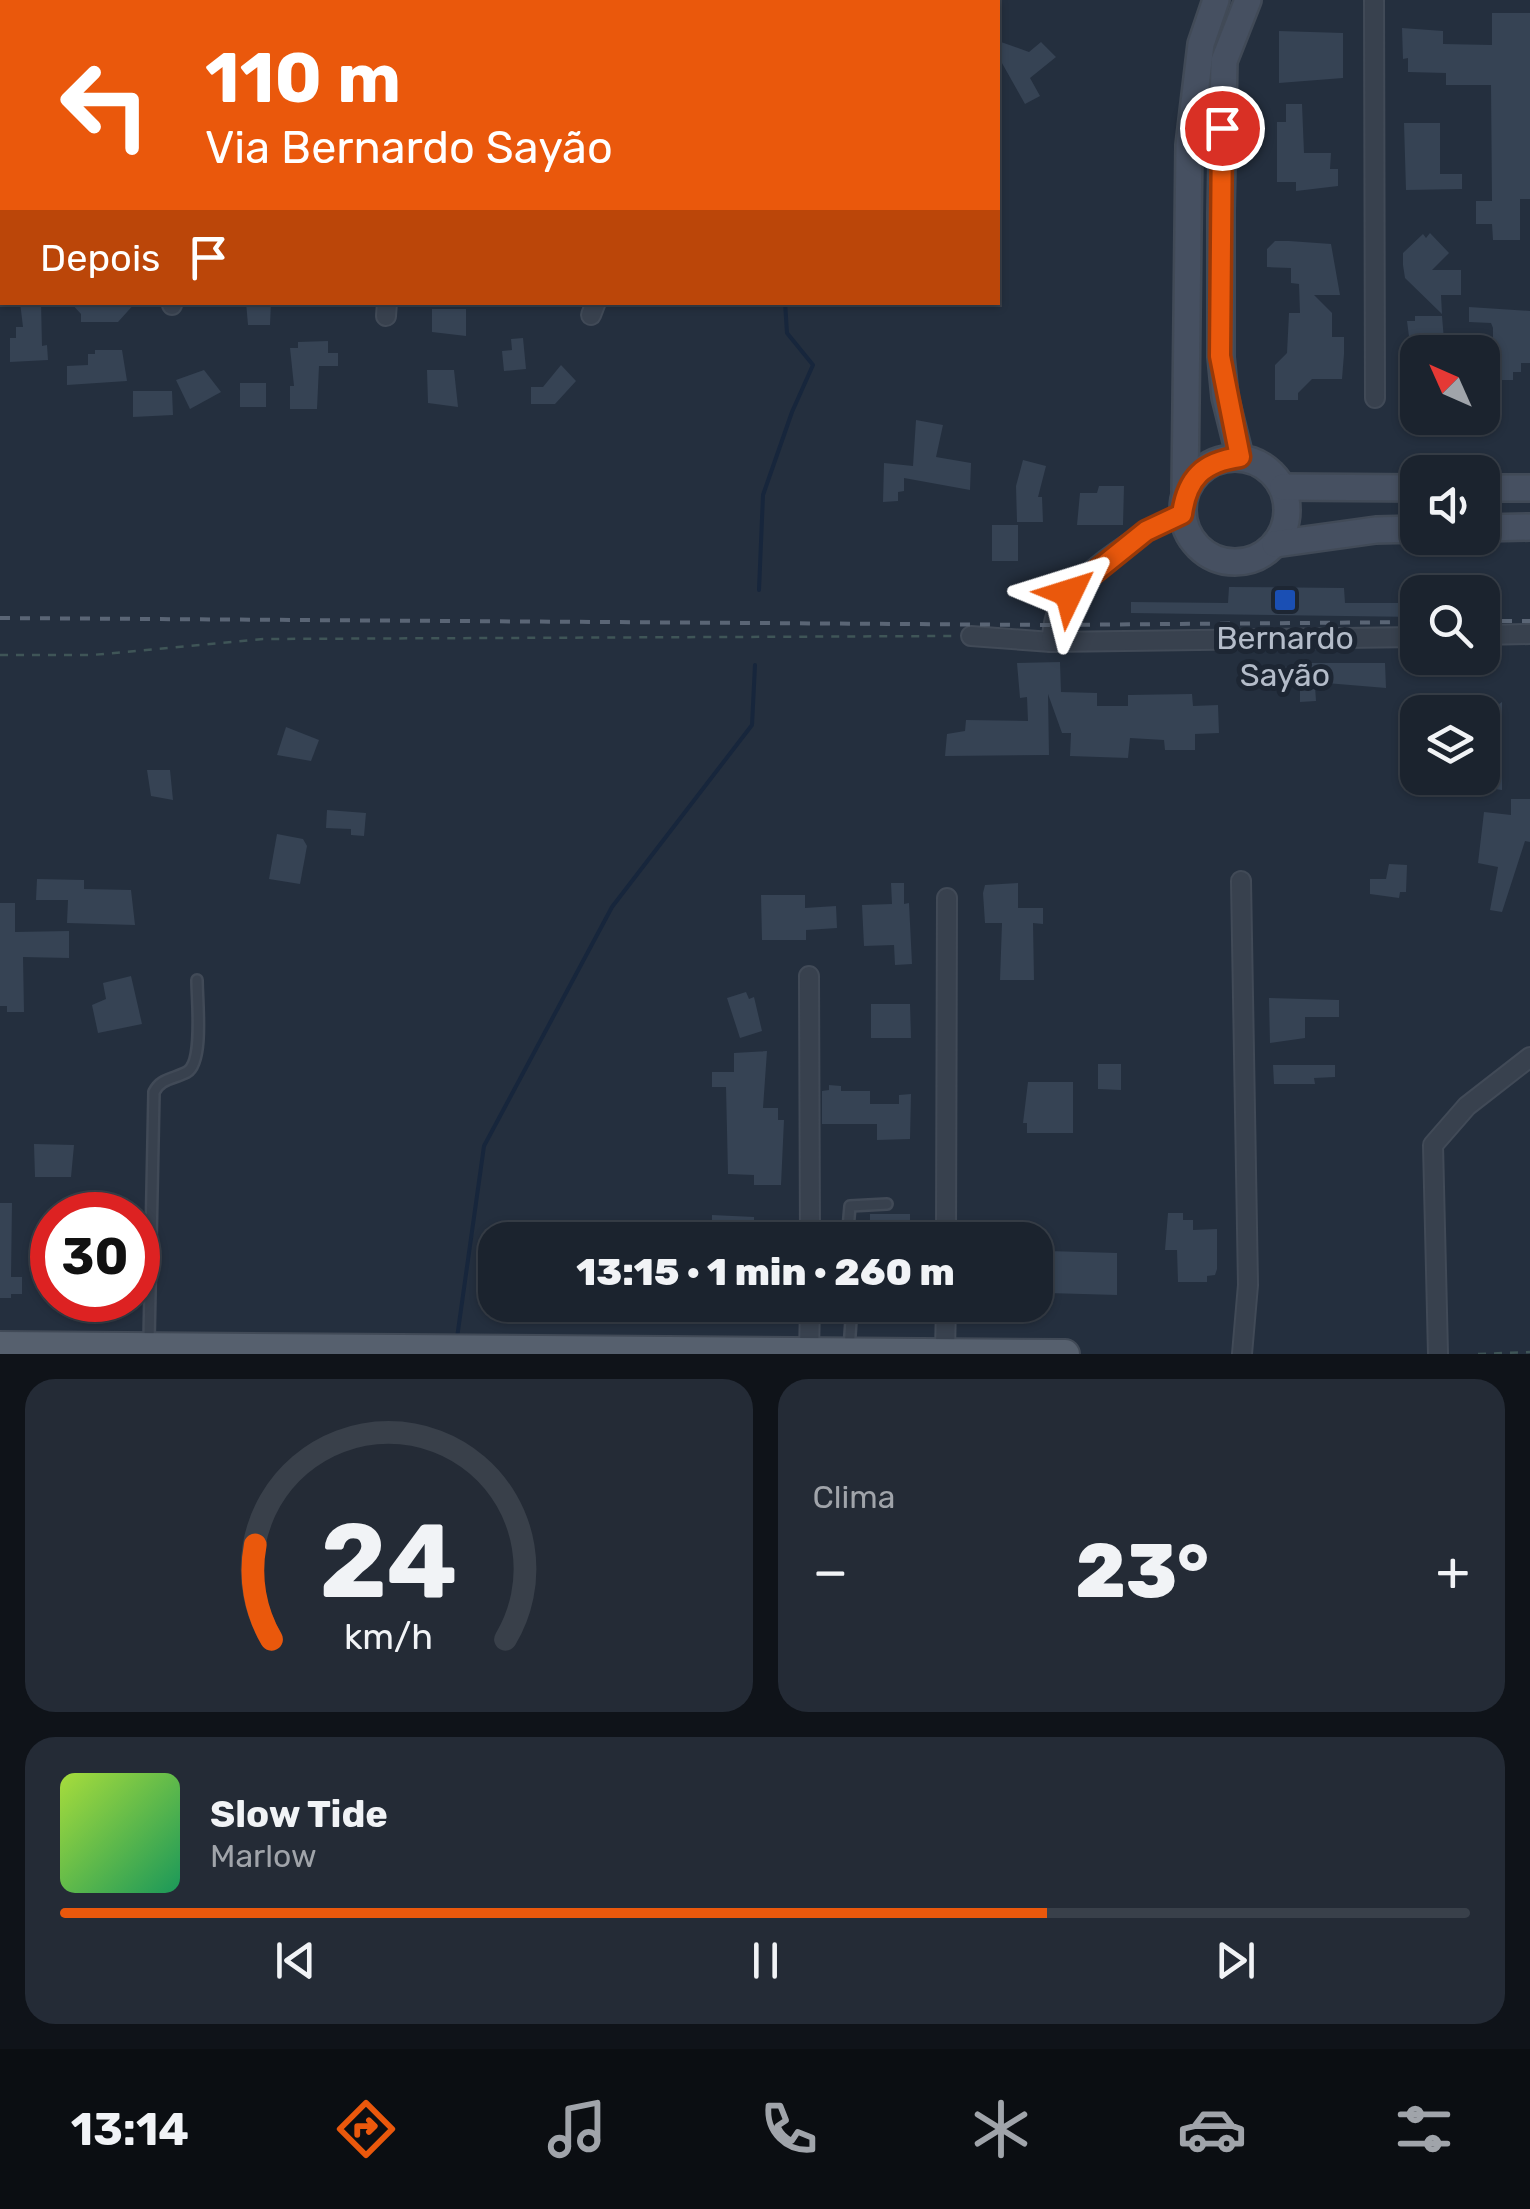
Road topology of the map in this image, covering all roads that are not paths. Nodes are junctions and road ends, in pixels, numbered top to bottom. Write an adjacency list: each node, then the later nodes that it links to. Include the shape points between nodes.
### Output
1 (1216, 0): 10 (main road, via 1201,44 1189,145)
2 (1248, 0): 5 (main road, via 1224,61 1222,162 1220,356)
3 (1374, 0): 4 (street)
4 (1376, 398)
5 (1240, 457): 6 (main road, via 1266,466); 10 (main road, via 1198,471)
6 (1283, 488): 7 (main road); 14 (main road, via 1288,517)
7 (1400, 488)
8 (1500, 488): 9 (main road)
9 (1530, 488)
10 (1184, 502): 14 (main road, via 1189,537 1206,555 1230,563 1255,559); 19 (street, via 1069,593 1056,613)
11 (1530, 527): 12 (main road)
12 (1500, 528)
13 (1400, 531): 14 (main road)
14 (1276, 544)
15 (1530, 634): 16 (street)
16 (1500, 635)
17 (971, 636): 19 (street)
18 (1400, 637): 19 (street)
19 (1051, 642)
20 (1241, 881): 39 (street, via 1248,1284)
21 (947, 898): 28 (street)
22 (810, 976): 26 (street)
23 (197, 980): 33 (lane, via 197,1061 154,1092)
24 (1530, 1057): 40 (street, via 1468,1106 1433,1146)
25 (887, 1204): 27 (lane, via 850,1206)
26 (810, 1222)
27 (849, 1222)
28 (946, 1222)
29 (810, 1322): 36 (street)
30 (852, 1322): 37 (lane)
31 (946, 1322): 34 (street)
32 (0, 1346): 33 (main road)
33 (148, 1348): 35 (main road)
34 (946, 1351): 37 (main road); 38 (main road)
35 (760, 1353): 36 (main road)
36 (809, 1353): 37 (main road)
37 (852, 1353)
38 (1065, 1354)
39 (1242, 1354)
40 (1438, 1354)

